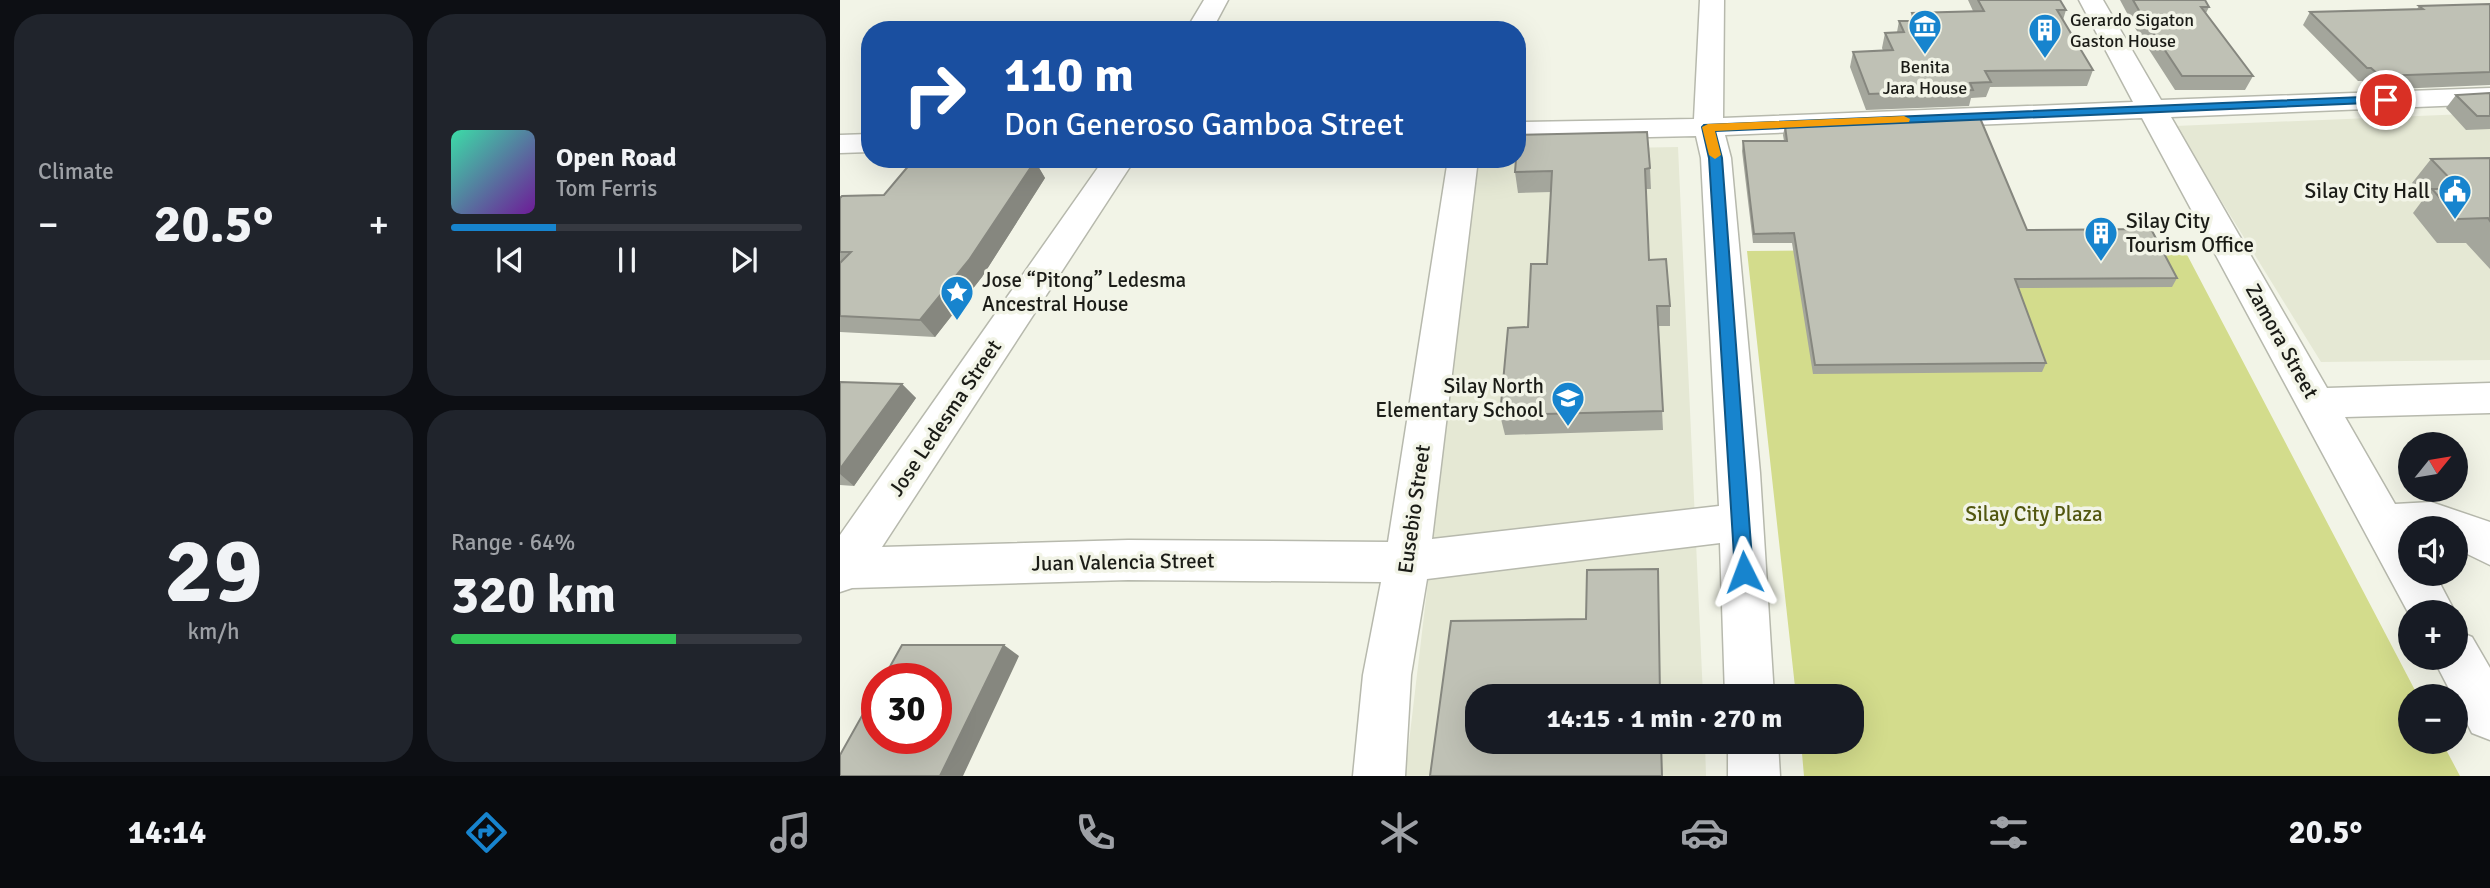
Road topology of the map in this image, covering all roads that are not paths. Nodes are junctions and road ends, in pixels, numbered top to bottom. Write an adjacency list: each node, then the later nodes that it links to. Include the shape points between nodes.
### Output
1 (1216, 0): 4 (street)
2 (1712, 0): 7 (street)
3 (2091, 0): 6 (street, Zamora Street)
4 (1204, 21)
5 (2490, 96): 6 (street)
6 (2152, 109): 7 (street); 14 (street, Zamora Street)
7 (1708, 127): 8 (street); 15 (street, via 1716,158)
8 (1526, 131)
9 (861, 143): 10 (street)
10 (840, 144)
11 (1114, 168): 22 (street, Jose Ledesma Street)
12 (1462, 168): 21 (street, Eusebio Street)
13 (2490, 398): 14 (street)
14 (2316, 403): 17 (street, Zamora Street)
15 (1741, 522): 21 (street, Juan Valencia Street); 24 (street)
16 (2398, 522): 17 (street)
17 (2382, 523): 20 (street, Zamora Street)
18 (2468, 534): 19 (street)
19 (2490, 546)
20 (2398, 552)
21 (1407, 562): 22 (street, Juan Valencia Street, via 1128,560); 27 (street, Eusebio Street, via 1387,676)
22 (841, 569)
23 (2465, 670): 25 (street)
24 (1749, 684)
25 (2490, 715)
26 (1753, 754): 28 (street)
27 (1379, 776)
28 (1754, 776)

